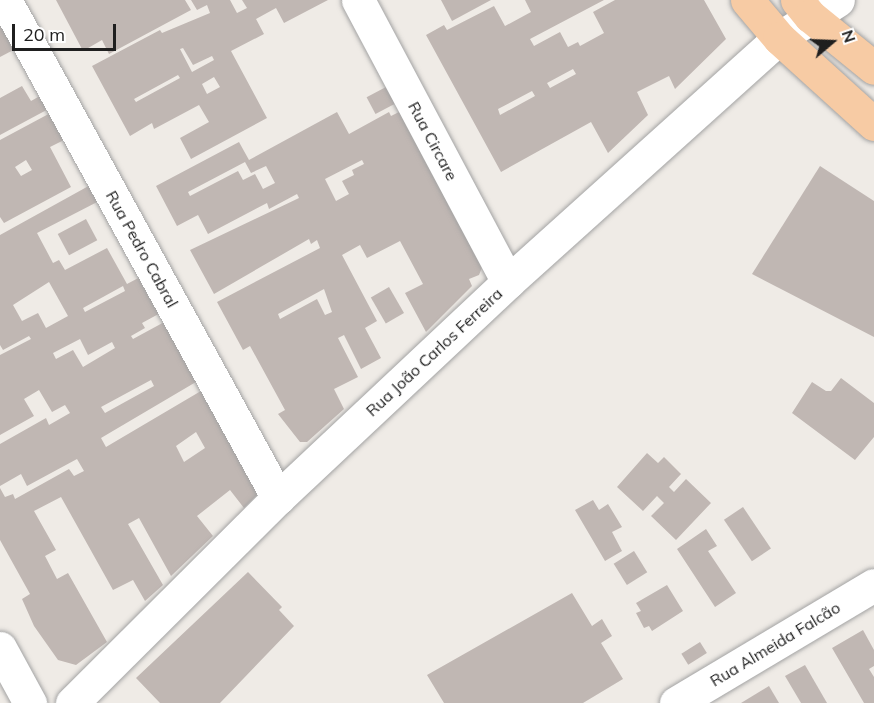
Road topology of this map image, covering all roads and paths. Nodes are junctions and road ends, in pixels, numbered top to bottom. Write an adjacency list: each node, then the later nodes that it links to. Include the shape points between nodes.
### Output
1 (5, 0): 10 (street, Rua Pedro Cabral)
2 (358, 0): 9 (street, Rua Circare)
3 (747, 0): 6 (main road)
4 (838, 0): 5 (street, Rua João Carlos Ferreira)
5 (804, 8): 6 (street, Rua João Carlos Ferreira); 7 (main road)
6 (779, 38): 8 (main road); 9 (street, Rua João Carlos Ferreira)
7 (874, 69)
8 (874, 124)
9 (508, 282): 10 (street, Rua João Carlos Ferreira)
10 (278, 498): 14 (street, Rua João Carlos Ferreira)
11 (874, 585): 15 (street, Rua Almeida Falcão)
12 (0, 648): 13 (street)
13 (30, 703)
14 (72, 703)
15 (676, 703)

